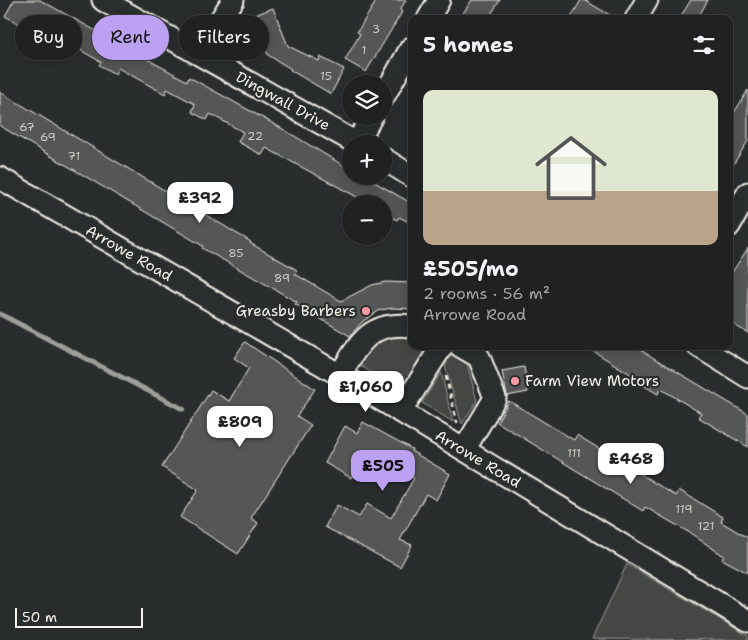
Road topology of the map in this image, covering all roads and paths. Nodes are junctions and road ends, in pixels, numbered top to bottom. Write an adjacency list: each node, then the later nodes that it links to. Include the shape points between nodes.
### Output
1 (103, 0): 8 (street, Dingwall Drive)
2 (233, 0): 5 (street)
3 (439, 0): 6 (street)
4 (647, 0): 7 (street)
5 (224, 15)
6 (430, 15)
7 (638, 15)
8 (179, 43)
9 (408, 53): 11 (street)
10 (210, 60): 12 (street, Dingwall Drive)
11 (392, 82)
12 (343, 135)
13 (392, 164): 14 (street)
14 (408, 174)
15 (0, 178): 23 (street, Arrowe Road)
16 (748, 193): 17 (street)
17 (733, 219)
18 (408, 326): 23 (street, via 381,327 367,335)
19 (446, 350): 25 (street)
20 (447, 350): 26 (path)
21 (454, 350): 26 (street, via 479,357 495,398)
22 (704, 350): 24 (street)
23 (340, 376): 25 (street, Arrowe Road)
24 (748, 377)
25 (400, 412): 26 (street, Arrowe Road)
26 (464, 450): 27 (street, Arrowe Road)
27 (748, 621)

